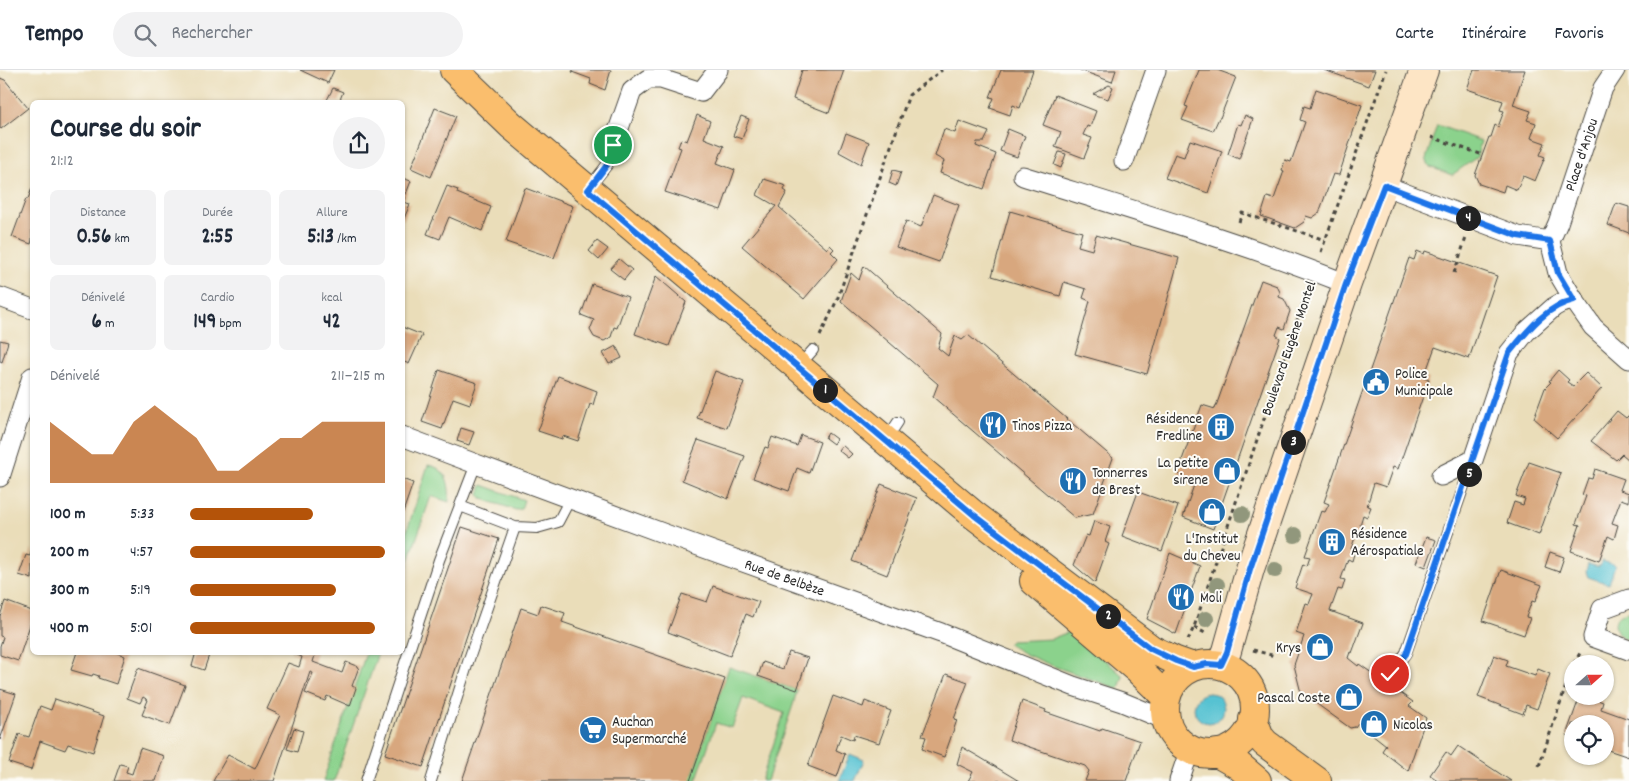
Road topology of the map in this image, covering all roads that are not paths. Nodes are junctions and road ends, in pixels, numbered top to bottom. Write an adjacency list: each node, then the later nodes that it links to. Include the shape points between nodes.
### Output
1 (454, 70): 10 (main road)
2 (718, 70): 6 (street, via 701,92 661,79 648,79 632,91)
3 (1156, 70): 7 (street)
4 (1424, 70): 9 (main road)
5 (1615, 70): 11 (street, Place d'Anjou, via 1603,88)
6 (613, 145): 10 (lane, via 607,165)
7 (1124, 161)
8 (1023, 176): 12 (street, via 1180,225)
9 (1384, 185): 11 (street, via 1518,236); 12 (main road)
10 (588, 190): 25 (main road, via 806,359 892,432)
11 (1550, 241): 14 (street, via 1558,273)
12 (1346, 284): 29 (main road)
13 (0, 297): 15 (street)
14 (1574, 300): 16 (street, via 1593,327); 19 (street, via 1554,307 1526,332 1509,353)
15 (30, 308)
16 (1629, 359)
17 (30, 383): 22 (street)
18 (405, 437): 20 (street, Rue de Belbèze)
19 (1473, 460): 21 (street); 31 (lane, via 1406,654)
20 (476, 464): 23 (street, Rue de Belbèze); 24 (lane)
21 (1441, 476)
22 (0, 477)
23 (570, 498): 26 (lane, via 558,522 537,528); 32 (street, Rue de Belbèze, via 941,633 1073,686 1122,702)
24 (460, 506): 26 (lane); 36 (lane)
25 (974, 515): 30 (main road, via 1151,649); 32 (main road, via 1011,560 1136,669)
26 (515, 526): 37 (lane)
27 (1629, 599): 28 (street, via 1602,609 1593,637)
28 (1629, 650)
29 (1221, 665): 30 (main road); 33 (main road, via 1239,675 1251,692 1254,705)
30 (1193, 667): 32 (main road, via 1172,684)
31 (1390, 674)
32 (1166, 709): 34 (main road, via 1170,729 1182,744)
33 (1252, 719): 35 (main road, via 1249,732 1241,742 1230,750); 40 (main road, via 1265,744)
34 (1190, 748): 35 (main road); 38 (street)
35 (1217, 753): 39 (main road)
36 (366, 781)
37 (431, 781)
38 (1179, 781)
39 (1257, 781)
40 (1317, 781)

